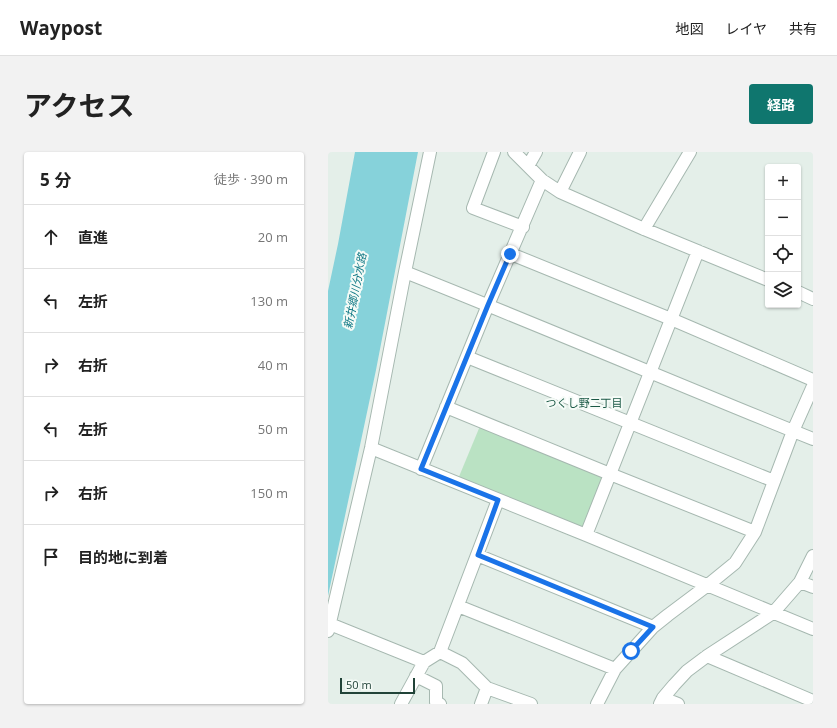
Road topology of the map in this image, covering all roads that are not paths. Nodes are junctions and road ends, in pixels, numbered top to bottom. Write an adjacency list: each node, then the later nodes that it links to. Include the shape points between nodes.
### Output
1 (439, 152): 7 (street)
2 (494, 152): 11 (street, via 473,208)
3 (514, 152): 8 (street)
4 (536, 152): 8 (street)
5 (580, 152): 10 (street)
6 (690, 152): 12 (street)
7 (429, 156): 15 (street)
8 (528, 166): 9 (street)
9 (542, 180): 10 (street); 11 (street)
10 (560, 192): 12 (street)
11 (523, 227): 14 (street)
12 (644, 229): 13 (street)
13 (698, 251): 16 (street); 20 (street)
14 (510, 254): 19 (street); 20 (street)
15 (404, 272): 19 (street); 29 (street)
16 (765, 279)
17 (801, 293): 18 (street)
18 (813, 298)
19 (488, 305): 21 (street); 22 (street)
20 (671, 319): 22 (street); 23 (street)
21 (467, 357): 25 (street); 26 (street)
22 (650, 373): 26 (street); 27 (street)
23 (813, 380)
24 (813, 386): 27 (street)
25 (446, 407): 30 (street); 31 (street)
26 (630, 423): 31 (street); 32 (street)
27 (793, 431): 28 (street); 32 (street)
28 (813, 439)
29 (371, 448): 30 (street); 43 (street)
30 (421, 469): 33 (street)
31 (610, 474): 34 (street); 35 (street)
32 (774, 481): 34 (street)
33 (498, 500): 35 (street); 36 (street)
34 (755, 532): 39 (street, via 735,563)
35 (586, 535): 39 (street)
36 (478, 555): 41 (street); 44 (street)
37 (813, 556): 38 (street)
38 (800, 582): 40 (street); 42 (street)
39 (708, 585): 42 (street); 44 (street)
40 (813, 587)
41 (458, 606): 46 (street); 49 (street)
42 (773, 613): 45 (street); 47 (street)
43 (329, 627): 48 (street)
44 (653, 627): 49 (street)
45 (813, 629)
46 (440, 652): 48 (street); 51 (street, via 462,662)
47 (707, 656): 52 (street, via 687,671); 53 (street)
48 (424, 662): 50 (street)
49 (615, 669): 58 (street)
50 (416, 676): 54 (street); 55 (street, via 436,686 436,702)
51 (486, 688): 56 (street); 57 (street)
52 (662, 701): 59 (street)
53 (813, 701)
54 (401, 704)
55 (440, 704)
56 (481, 704)
57 (531, 704)
58 (597, 704)
59 (678, 704)

